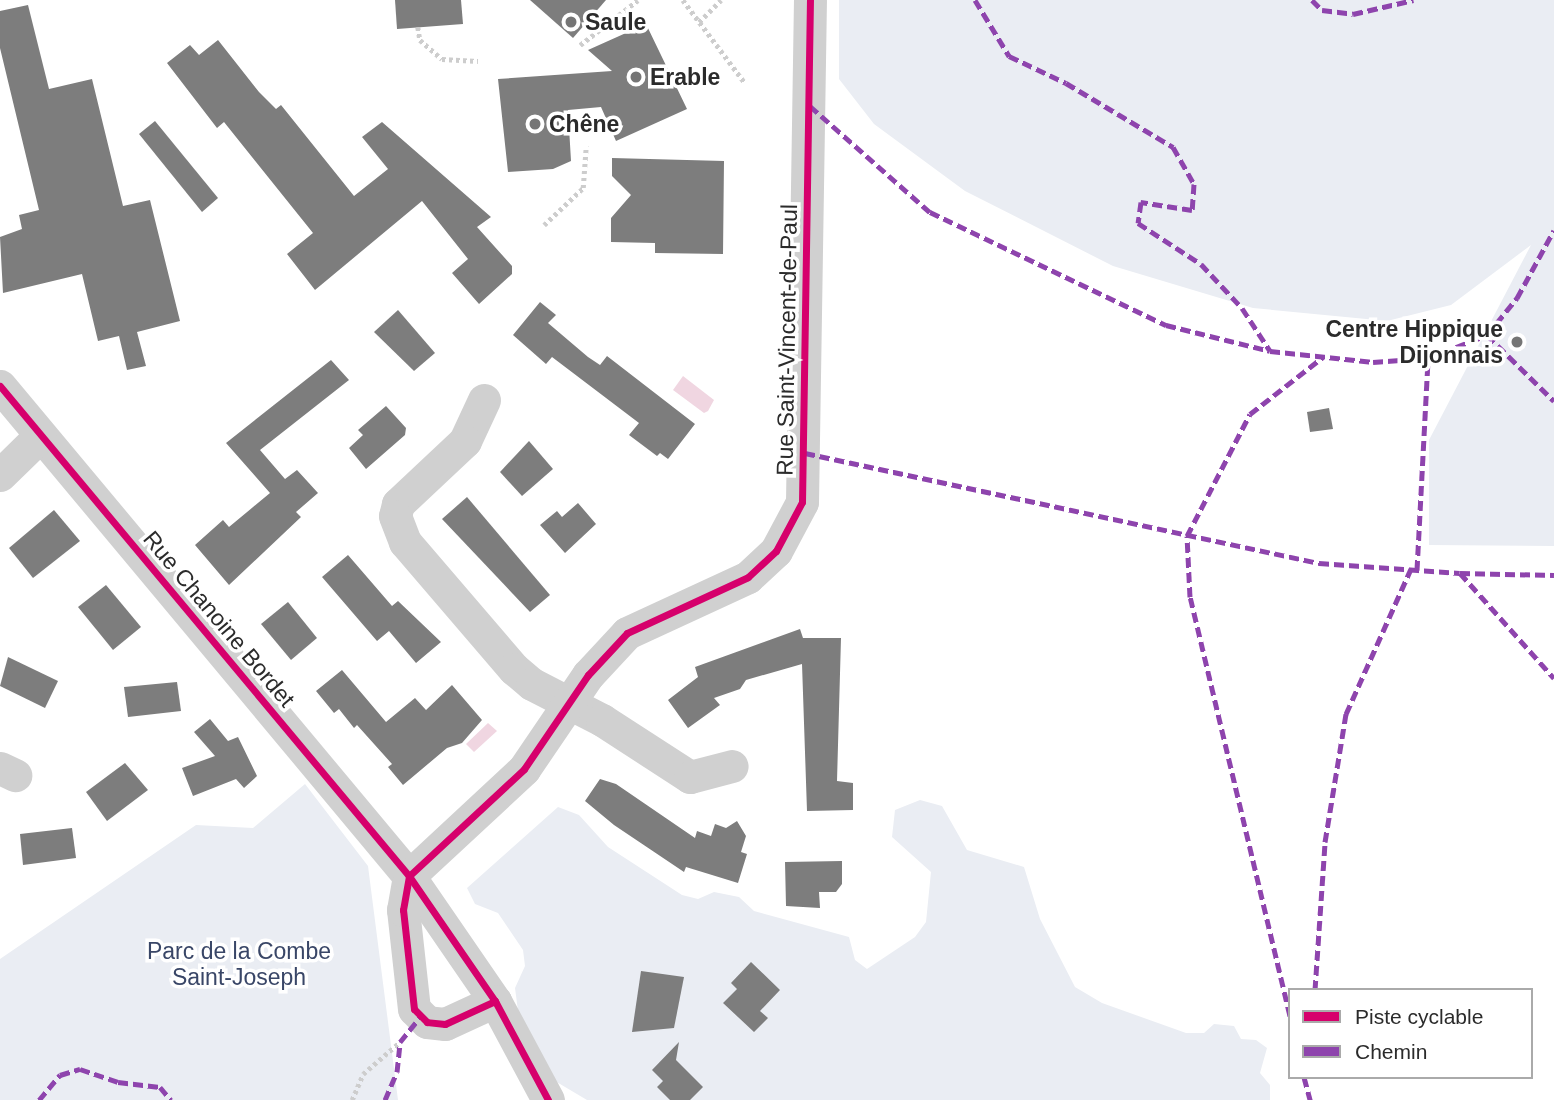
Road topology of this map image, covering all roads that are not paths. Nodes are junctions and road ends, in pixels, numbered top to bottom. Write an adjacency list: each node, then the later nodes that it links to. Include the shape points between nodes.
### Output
1 (810, 0): 6 (street, Rue Saint-Vincent-de-Paul, via 802,502 790,530 758,569 626,633)
2 (0, 386): 4 (street, Rue Chanoine Bordet)
3 (484, 400): 6 (street, via 465,441 398,504 398,530 514,669)
4 (40, 436): 5 (street); 8 (street, Rue Chanoine Bordet)
5 (0, 475)
6 (568, 703): 7 (street, via 690,777); 8 (street, Rue Saint-Vincent-de-Paul, via 515,778)
7 (732, 766)
8 (409, 876): 9 (street, Rue Chanoine Bordet); 9 (street, via 403,910 414,1009 427,1022 445,1024)
9 (495, 1001): 10 (street, Rue Chanoine Bordet)
10 (548, 1100)

